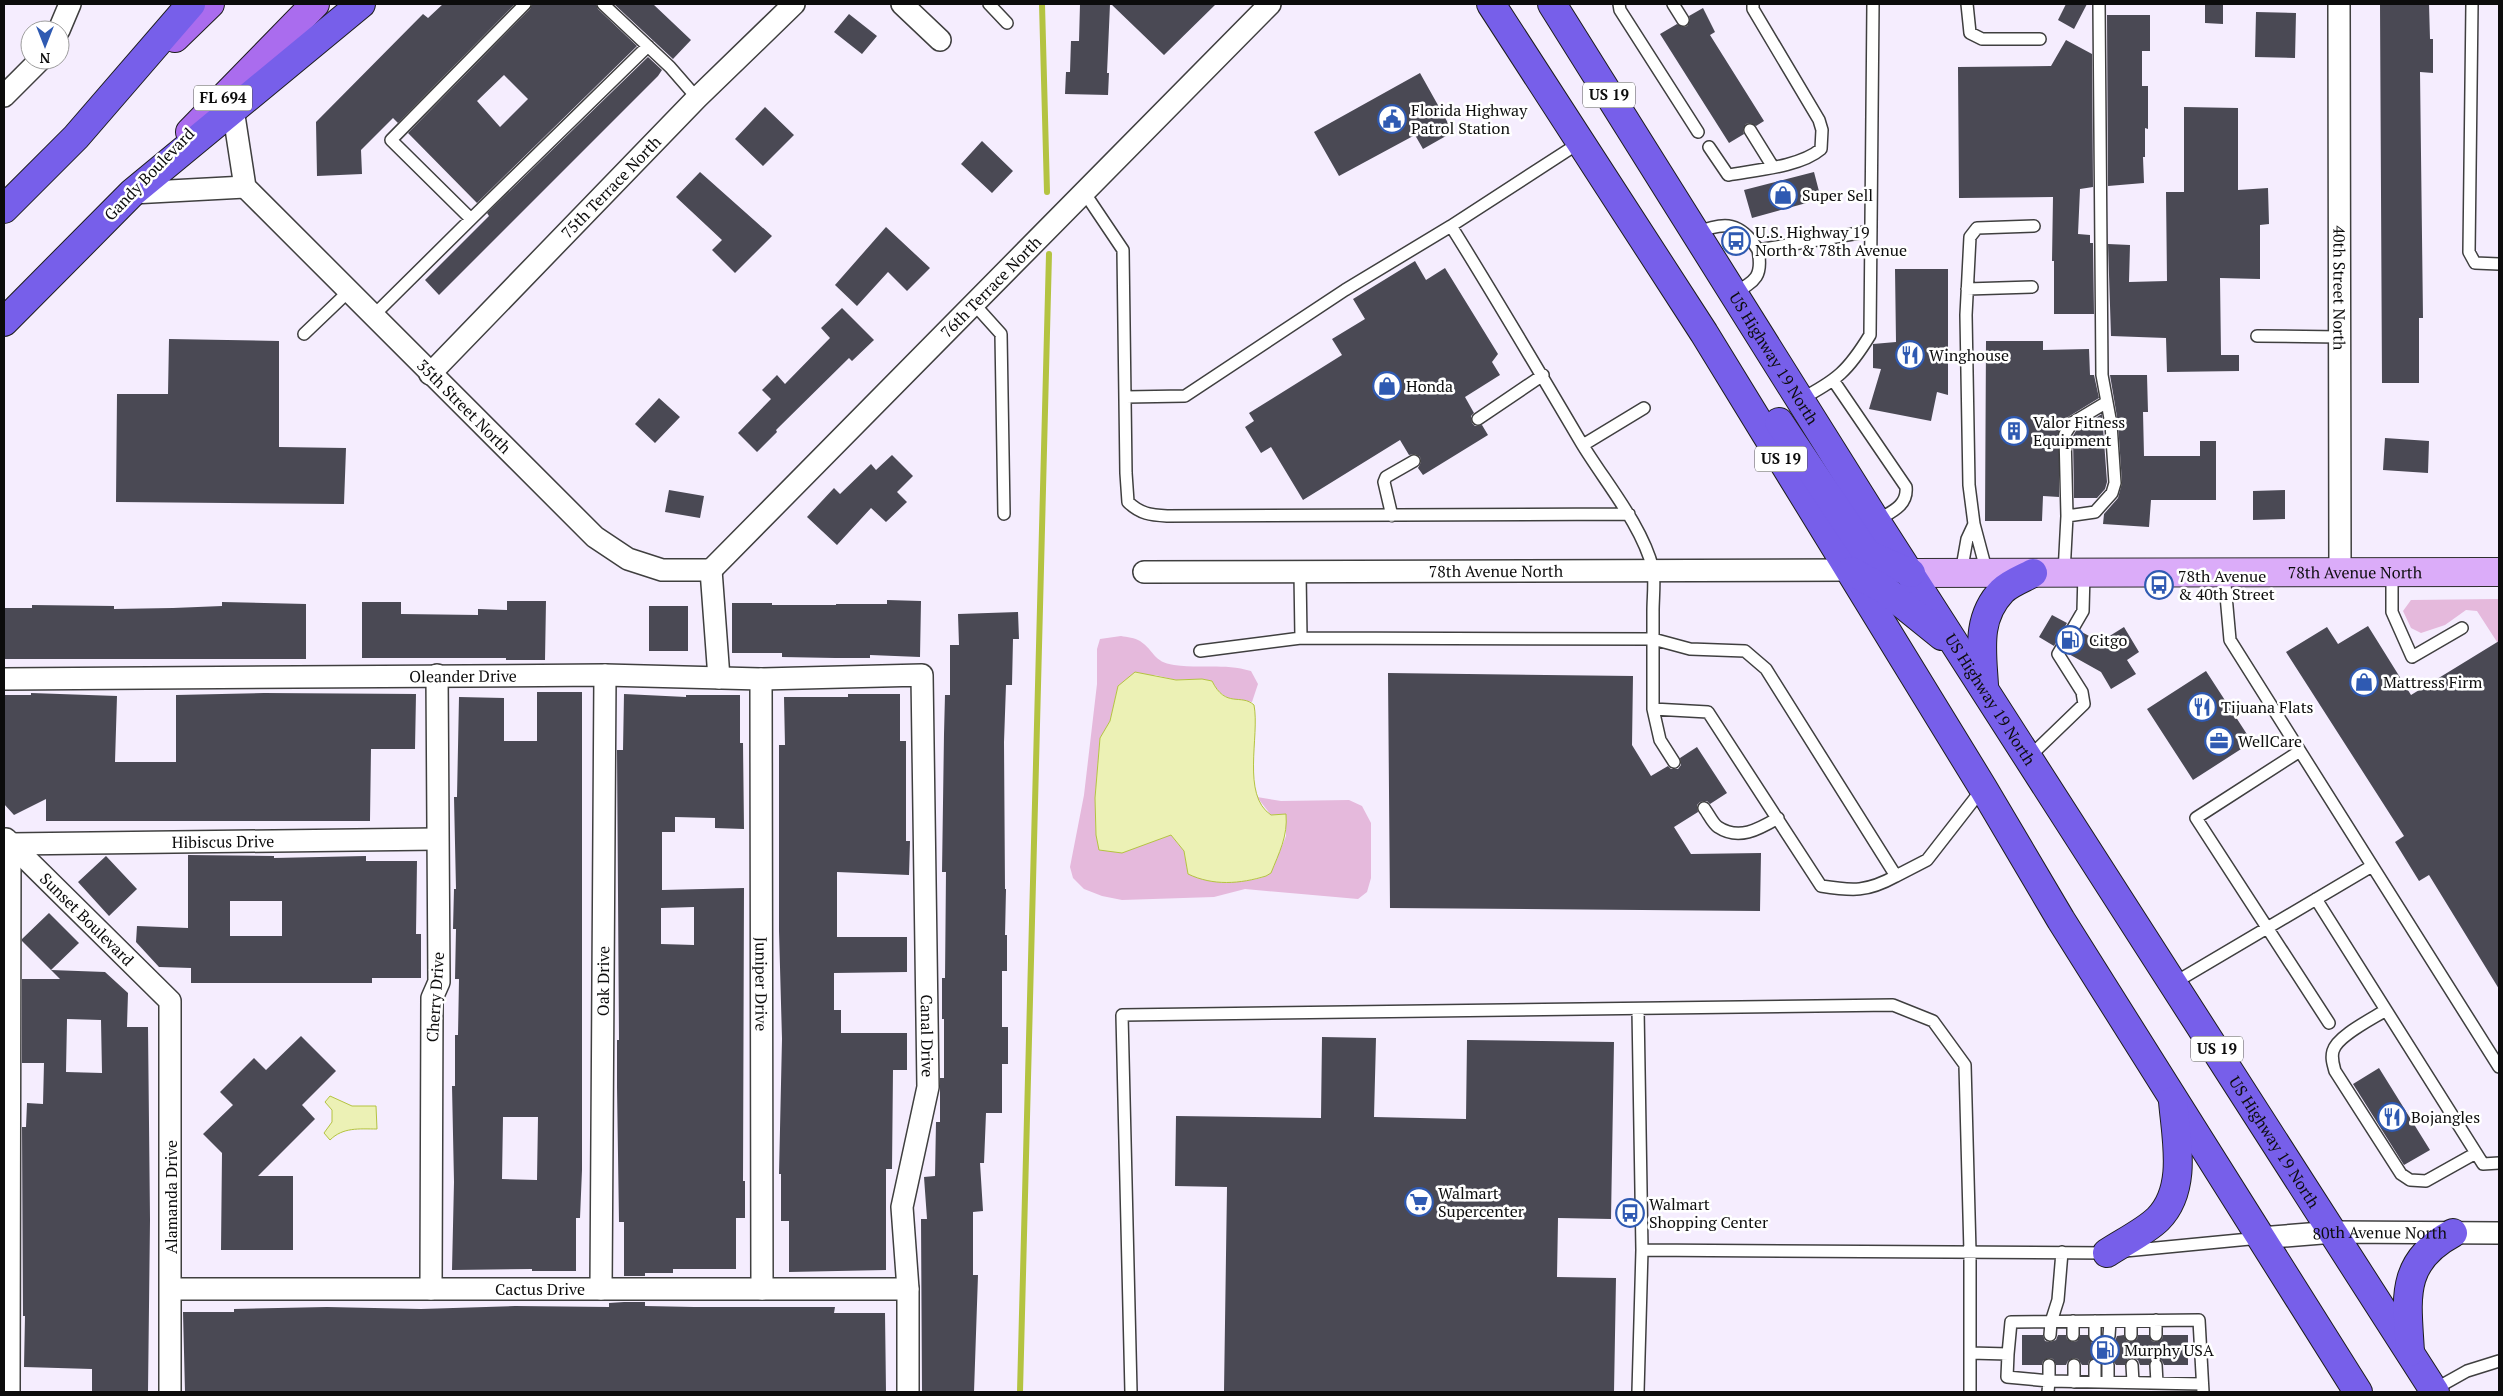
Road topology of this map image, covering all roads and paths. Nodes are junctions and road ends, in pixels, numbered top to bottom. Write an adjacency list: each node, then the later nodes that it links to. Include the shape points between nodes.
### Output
1 (190, 4): 34 (highway)
2 (210, 4): 34 (main road)
3 (315, 4): 40 (main road, Gandy Boulevard / FL 694)
4 (361, 4): 31 (highway)
5 (525, 4): 42 (lane, via 391,140)
6 (603, 4): 27 (lane)
7 (794, 4): 30 (street, 75th Terrace North)
8 (902, 4): 26 (street)
9 (989, 4): 24 (lane)
10 (1270, 4): 39 (street, 76th Terrace North)
11 (1491, 4): 35 (highway, US 19)
12 (1552, 4): 47 (highway, US Highway 19 North / US 19)
13 (1619, 4): 33 (lane)
14 (1673, 4): 23 (lane)
15 (1753, 4): 37 (lane, via 1752,9 1822,130 1821,149 1813,156)
16 (1873, 4): 46 (lane)
17 (1967, 4): 25 (lane, via 1970,33 1982,39)
18 (2099, 4): 66 (lane, via 2102,375)
19 (2339, 4): 60 (street, 40th Street North)
20 (2472, 4): 49 (lane, via 2469,252 2475,263)
21 (70, 6): 22 (street)
22 (64, 20)
23 (1683, 20)
24 (1007, 23)
25 (2040, 39)
26 (940, 40)
27 (648, 46): 30 (lane); 42 (lane)
28 (30, 70): 29 (street)
29 (4, 96)
30 (697, 98): 61 (street, 75th Terrace North)
31 (233, 109): 38 (street); 40 (highway)
32 (1750, 130): 37 (lane)
33 (1698, 132)
34 (76, 137): 41 (highway)
35 (1579, 143): 44 (lane); 57 (highway, US 19)
36 (1709, 147): 37 (lane, via 1728,175)
37 (1773, 167)
38 (244, 187): 40 (street); 52 (street, 35th Street North)
39 (1084, 192): 54 (street, 76th Terrace North); 64 (lane, via 1123,250)
40 (132, 193): 56 (highway, Gandy Boulevard / FL 694)
41 (10, 203): 43 (highway)
42 (471, 219): 55 (lane)
43 (4, 222)
44 (1451, 226): 62 (lane); 64 (lane, via 1345,290 1185,396)
45 (2034, 226): 51 (lane, via 1977,228 1970,237)
46 (1871, 231): 48 (lane); 63 (lane, via 1870,335 1853,363)
47 (1696, 233): 48 (lane, via 1717,225 1736,227 1749,234); 53 (highway, US Highway 19 North / US 19)
48 (1758, 250): 53 (lane, via 1759,274 1751,284)
49 (2499, 264)
50 (2032, 286): 51 (lane)
51 (1967, 289): 76 (lane, via 1969,485)
52 (348, 292): 55 (street, 35th Street North); 58 (lane)
53 (1734, 293): 65 (highway, US Highway 19 North / US 19)
54 (974, 304): 71 (lane, via 1001,334); 77 (street, 76th Terrace North)
55 (373, 316): 61 (street, 35th Street North)
56 (4, 322)
57 (1704, 333): 79 (highway, US 19); 85 (highway, via 1733,353 1867,554)
58 (304, 334)
59 (2257, 336): 60 (lane)
60 (2340, 337): 81 (street, 40th Street North)
61 (430, 374): 77 (street, 35th Street North, via 595,537 628,559 662,570)
62 (1543, 375): 68 (lane); 69 (lane)
63 (1833, 380): 65 (lane); 75 (lane, via 1906,487 1907,496 1903,504)
64 (1126, 397): 73 (lane, via 1128,502 1136,510 1167,516)
65 (1801, 399): 75 (highway, US Highway 19 North / US 19)
66 (2107, 402): 74 (lane, via 2072,423 2065,434); 74 (lane, via 2115,484 2112,493 2095,512)
67 (1644, 408): 69 (lane)
68 (1478, 419)
69 (1583, 444): 72 (lane)
70 (1414, 462): 73 (lane, via 1386,477 1384,482)
71 (1004, 514)
72 (1629, 514): 73 (lane); 78 (lane)
73 (1392, 516)
74 (2067, 516): 88 (lane)
75 (1876, 521): 85 (highway, US Highway 19 North / US 19)
76 (1974, 524): 86 (lane); 86 (lane, via 1967,539)
77 (711, 570): 98 (street)
78 (1653, 570): 79 (street, 78th Avenue North); 84 (street, 78th Avenue North); 92 (lane)
79 (1848, 570): 94 (highway, via 1885,590); 106 (highway, US 19)
80 (1144, 572): 84 (street, 78th Avenue North)
81 (2340, 572): 82 (street, 78th Avenue North); 89 (street, 78th Avenue North)
82 (2392, 572): 83 (street, 78th Avenue North); 90 (lane, via 2392,612 2412,657)
83 (2499, 572)
84 (1300, 573): 91 (lane)
85 (1911, 573): 86 (street, 78th Avenue North); 94 (highway, US Highway 19 North / US 19)
86 (1974, 573): 87 (street, 78th Avenue North)
87 (2033, 573): 88 (street, 78th Avenue North); 101 (highway, via 2003,590 1991,607 1981,633)
88 (2074, 573): 89 (street, 78th Avenue North); 104 (lane, via 2084,611 2058,654 2082,692 2084,704)
89 (2224, 573): 103 (lane, via 2230,640)
90 (2462, 628)
91 (1301, 638): 92 (lane); 93 (lane)
92 (1653, 639): 102 (lane); 112 (lane, via 1690,649 1744,651 1766,669)
93 (1200, 651)
94 (1962, 653): 101 (highway, US Highway 19 North / US 19)
95 (437, 675): 96 (street, Oleander Drive); 99 (street, Oleander Drive); 109 (street, Cherry Drive)
96 (605, 675): 98 (street, Oleander Drive); 134 (street, Oak Drive)
97 (922, 675): 100 (street, Oleander Drive); 136 (street, Canal Drive, via 928,1087 902,1208)
98 (719, 678): 100 (street, Oleander Drive)
99 (4, 679)
100 (761, 679): 135 (street, Juniper Drive)
101 (1984, 686): 104 (highway, US Highway 19 North / US 19)
102 (1654, 709): 105 (lane, via 1660,740); 108 (lane, via 1708,712)
103 (2300, 752): 111 (lane); 114 (lane, via 2196,818)
104 (2029, 756): 115 (highway, US Highway 19 North / US 19)
105 (1674, 762)
106 (1983, 788): 112 (lane, via 1927,860); 121 (highway, US 19, via 2061,920)
107 (1704, 808): 108 (lane, via 1717,827 1739,835)
108 (1778, 818): 112 (lane, via 1822,886 1853,891)
109 (437, 839): 110 (street, Hibiscus Drive); 133 (street, Cherry Drive, via 439,982 432,998)
110 (7, 840): 116 (street, Sunset Boulevard); 167 (street)
111 (2372, 866): 113 (lane); 120 (lane)
112 (1896, 876)
113 (2316, 899): 114 (lane); 118 (lane)
114 (2267, 928): 115 (lane); 119 (lane)
115 (2174, 983): 124 (highway, US Highway 19 North / US 19)
116 (170, 1001): 132 (street, Alamanda Drive)
117 (1638, 1009): 128 (lane); 129 (lane, via 1893,1005 1933,1021 1966,1065); 170 (lane, via 1122,1015)
118 (2386, 1010): 122 (lane); 122 (lane, via 2339,1041 2331,1058 2335,1071 2401,1174 2410,1180 2426,1181)
119 (2329, 1024)
120 (2499, 1067)
121 (2172, 1094): 127 (highway, US 19); 131 (highway, via 2178,1159 2174,1193 2158,1219)
122 (2476, 1153): 123 (lane, via 2483,1164)
123 (2499, 1163)
124 (2334, 1232): 125 (street, 80th Avenue North); 127 (street, 80th Avenue North); 151 (highway, US Highway 19 North / US 19)
125 (2453, 1233): 126 (street, 80th Avenue North); 151 (highway, via 2435,1243 2412,1274 2407,1297)
126 (2499, 1233)
127 (2260, 1238): 131 (lane); 173 (highway, US 19)
128 (1642, 1250): 129 (lane); 171 (lane)
129 (1970, 1252): 130 (lane); 149 (lane)
130 (2062, 1252): 131 (lane); 141 (lane, via 2058,1300)
131 (2106, 1252)
132 (171, 1289): 133 (street, Cactus Drive); 168 (street, Alamanda Drive)
133 (431, 1289): 134 (street, Cactus Drive)
134 (601, 1289): 135 (street, Cactus Drive)
135 (762, 1289): 136 (street, Cactus Drive)
136 (908, 1289): 169 (street, Canal Drive)
137 (2156, 1320): 140 (lane); 146 (lane); 165 (lane, via 2199,1320)
138 (2095, 1321): 139 (lane); 142 (lane); 147 (lane)
139 (2110, 1321): 140 (lane); 148 (lane)
140 (2131, 1321): 145 (lane)
141 (2051, 1322): 142 (lane); 143 (lane); 150 (lane, via 2011,1322)
142 (2073, 1322): 144 (lane)
143 (2050, 1335)
144 (2073, 1335)
145 (2131, 1335)
146 (2156, 1335)
147 (2095, 1336)
148 (2110, 1336)
149 (1970, 1353): 150 (lane); 172 (lane)
150 (2008, 1354): 164 (lane, via 2007,1377)
151 (2410, 1354): 166 (highway, US Highway 19 North / US 19)
152 (2499, 1360): 166 (lane, via 2467,1371)
153 (2050, 1365): 164 (lane)
154 (2074, 1365): 159 (lane)
155 (2095, 1365): 160 (lane)
156 (2108, 1365): 161 (lane)
157 (2132, 1365): 162 (lane)
158 (2156, 1365): 163 (lane)
159 (2074, 1382): 160 (lane); 164 (lane)
160 (2095, 1382): 161 (lane)
161 (2108, 1382): 162 (lane)
162 (2132, 1382): 163 (lane)
163 (2157, 1383): 165 (lane)
164 (2048, 1387)
165 (2202, 1388)
166 (2434, 1391)
167 (9, 1392)
168 (170, 1392)
169 (908, 1392)
170 (1130, 1392)
171 (1638, 1392)
172 (1970, 1392)
173 (2358, 1392)

